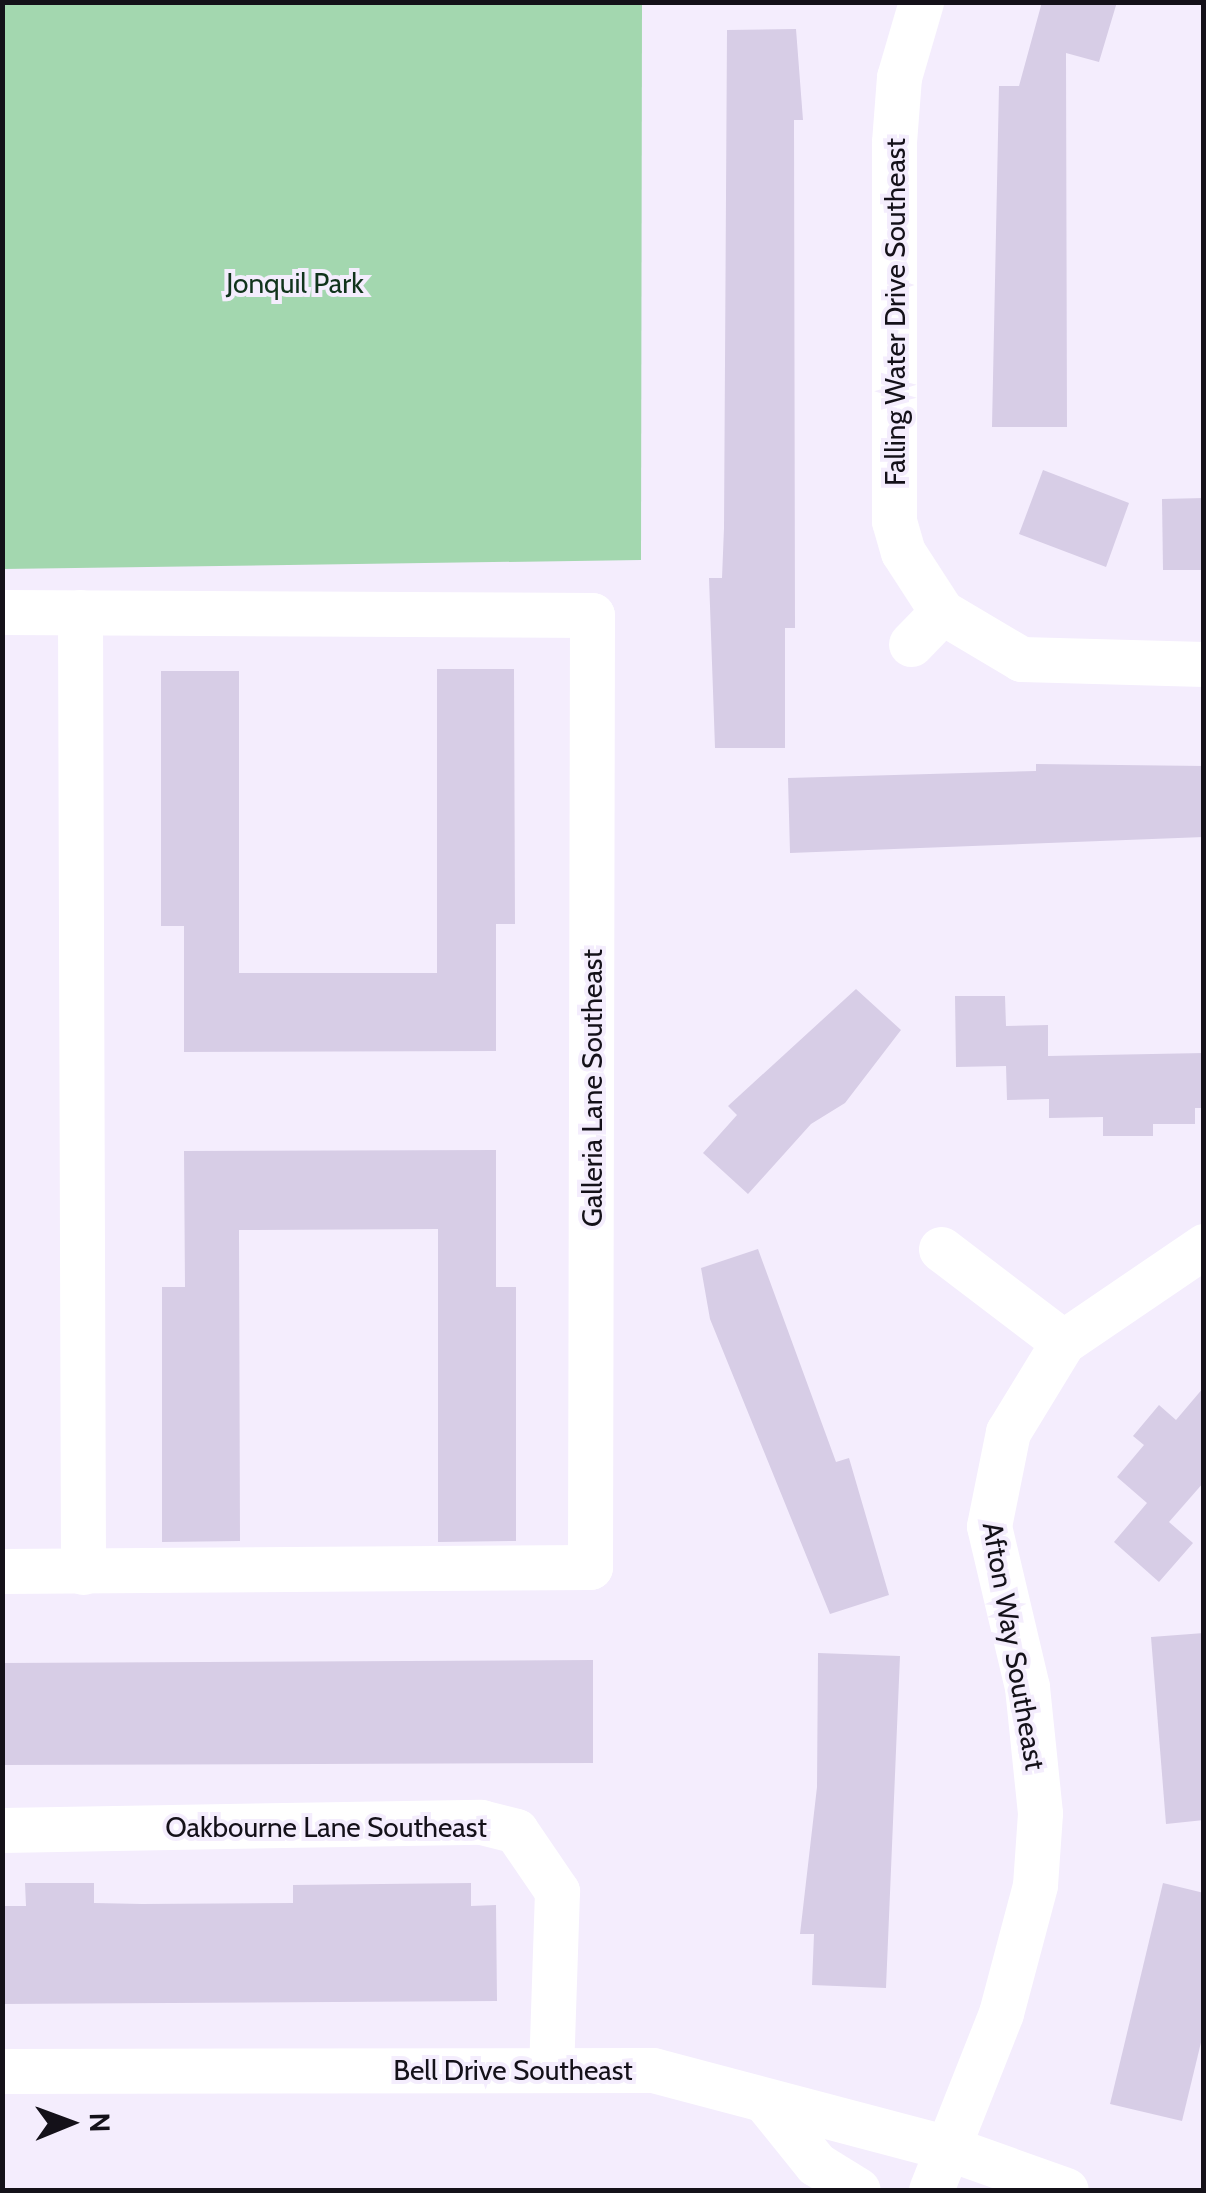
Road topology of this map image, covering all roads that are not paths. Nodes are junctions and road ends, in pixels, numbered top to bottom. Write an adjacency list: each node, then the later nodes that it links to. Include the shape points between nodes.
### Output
1 (921, 2): 4 (street, Falling Water Drive Southeast, via 899,77 894,142 894,522 927,628 1021,658)
2 (2, 612): 3 (street, Galleria Lane Southeast)
3 (80, 612): 9 (street); 9 (street, Galleria Lane Southeast, via 592,615 590,1567)
4 (1204, 664)
5 (1204, 1246): 7 (street, Afton Way Southeast)
6 (941, 1249): 7 (street)
7 (1063, 1342): 14 (street, Afton Way Southeast, via 1008,1432 989,1526 1030,1706 1040,1814 1035,1885 1022,1949)
8 (2, 1572): 9 (street, Galleria Lane Southeast)
9 (83, 1572)
10 (2, 1830): 11 (street, Oakbourne Lane Southeast, via 481,1822 516,1831 557,1891)
11 (550, 2070): 12 (street, Bell Drive Southeast); 13 (street, Bell Drive Southeast, via 653,2070)
12 (2, 2071)
13 (766, 2102): 14 (street, Bell Drive Southeast); 15 (street, via 816,2164)
14 (948, 2148): 16 (street, Afton Way Southeast); 17 (street, Bell Drive Southeast)
15 (858, 2190)
16 (931, 2190)
17 (1066, 2190)

